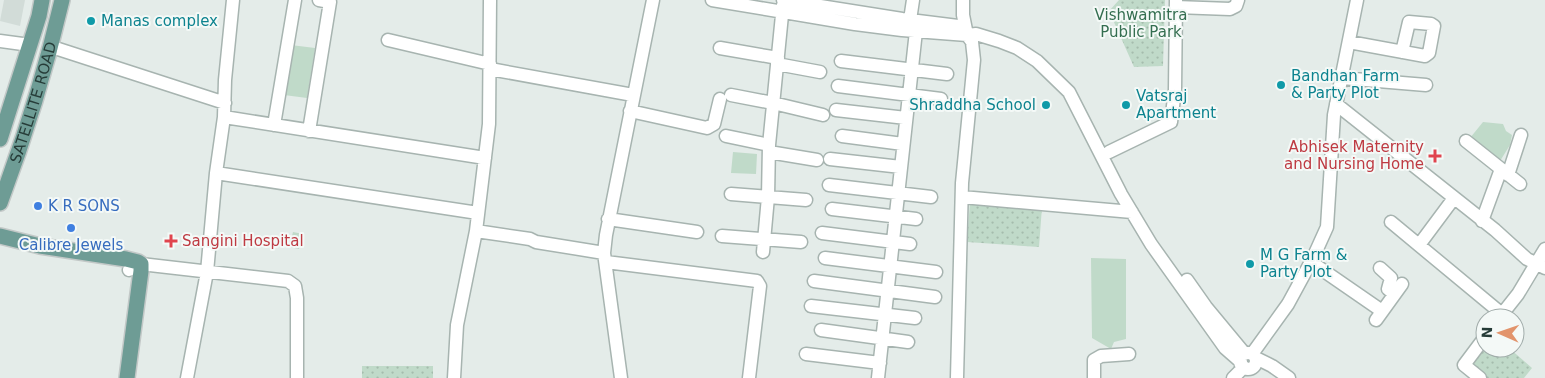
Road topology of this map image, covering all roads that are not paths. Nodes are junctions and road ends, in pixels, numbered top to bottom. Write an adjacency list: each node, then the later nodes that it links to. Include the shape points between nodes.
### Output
1 (42, 0): 23 (main road, SATELLITE ROAD)
2 (62, 0): 24 (main road, SATELLITE ROAD)
3 (233, 0): 39 (street)
4 (295, 0): 47 (street)
5 (319, 0): 48 (street, via 330,2)
6 (490, 0): 29 (street)
7 (653, 0): 37 (street)
8 (712, 0): 15 (street)
9 (913, 0): 18 (street)
10 (963, 0): 19 (street, via 963,15)
11 (969, 0): 19 (street)
12 (1238, 0): 16 (street, via 1230,9)
13 (1357, 0): 22 (street)
14 (810, 2): 15 (street); 17 (street)
15 (783, 3): 18 (street, via 855,24); 27 (street)
16 (1176, 4): 56 (street, via 1175,90 1171,122)
17 (849, 5): 18 (street)
18 (913, 26): 19 (street); 30 (street)
19 (971, 30): 56 (street, via 1002,33 1021,41 1057,68 1075,87); 67 (street, via 980,50); 72 (street, via 1017,48 1037,61 1069,92)
20 (388, 40): 29 (street)
21 (0, 41): 23 (street)
22 (1349, 42): 26 (street); 33 (street)
23 (30, 45): 52 (main road, SATELLITE ROAD)
24 (52, 46): 39 (street); 70 (main road, SATELLITE ROAD)
25 (720, 48): 27 (street)
26 (1402, 52)
27 (777, 61): 31 (street); 40 (street)
28 (841, 62): 30 (street)
29 (490, 67): 37 (street); 57 (street)
30 (912, 70): 32 (street); 36 (street)
31 (820, 72)
32 (947, 74)
33 (1342, 78): 34 (street); 41 (street)
34 (1426, 85)
35 (838, 86): 36 (street)
36 (909, 94): 38 (street); 46 (street)
37 (634, 95): 43 (street)
38 (941, 99)
39 (225, 103): 45 (street)
40 (773, 103): 43 (street, via 726,97 714,124 707,128); 44 (street); 55 (street)
41 (1336, 104): 68 (street); 93 (street, via 1327,227)
42 (836, 110): 46 (street)
43 (630, 111): 75 (street)
44 (823, 116)
45 (224, 117): 47 (street); 60 (street)
46 (906, 118): 54 (street)
47 (274, 125): 48 (street)
48 (309, 131): 57 (street)
49 (1521, 135): 59 (street)
50 (726, 136): 55 (street)
51 (842, 136): 54 (street)
52 (0, 139)
53 (1466, 141): 59 (street)
54 (904, 144): 58 (street)
55 (769, 148): 58 (street, via 824,159); 66 (street)
56 (1109, 152): 115 (street, via 1158,239)
57 (485, 158): 73 (street)
58 (901, 167): 63 (street)
59 (1505, 172): 62 (street); 77 (street)
60 (216, 173): 73 (street); 98 (street)
61 (829, 184): 63 (street)
62 (1520, 184)
63 (898, 192): 65 (street); 74 (street)
64 (731, 194): 66 (street)
65 (930, 196)
66 (768, 197): 69 (street); 89 (street)
67 (964, 197): 72 (street); 124 (street); 125 (street)
68 (1454, 198): 77 (street); 88 (street)
69 (806, 200)
70 (0, 204)
71 (832, 209): 74 (street)
72 (1132, 212): 115 (street, via 1225,348)
73 (478, 213): 79 (street)
74 (895, 217): 76 (street); 84 (street)
75 (608, 219): 80 (street); 91 (street)
76 (916, 219)
77 (1482, 221): 95 (street)
78 (1391, 222): 88 (street)
79 (476, 231): 91 (street, via 530,239); 120 (street, via 457,325)
80 (697, 232)
81 (822, 233): 84 (street)
82 (0, 236): 96 (main road, via 138,262)
83 (722, 236): 89 (street)
84 (893, 241): 87 (street); 94 (street)
85 (801, 242): 89 (street)
86 (0, 243): 96 (main road, via 82,262)
87 (910, 244)
88 (1419, 245): 104 (street)
89 (764, 246)
90 (1545, 249): 95 (street)
91 (605, 257): 121 (street); 122 (street, via 759,282)
92 (825, 258): 94 (street)
93 (1312, 262): 97 (street, via 1379,316 1398,289 1388,289 1391,278); 115 (street)
94 (890, 266): 99 (street); 101 (street)
95 (1540, 266): 105 (street)
96 (135, 267): 98 (street, via 168,266); 116 (main road); 117 (main road, via 141,272)
97 (1380, 268)
98 (207, 272): 118 (street); 119 (street, via 288,281 294,286 297,298)
99 (936, 272)
100 (814, 281): 101 (street)
101 (887, 290): 102 (street); 106 (street)
102 (935, 296)
103 (812, 306): 106 (street)
104 (1492, 308)
105 (1507, 308)
106 (885, 315): 107 (street); 109 (street)
107 (915, 318)
108 (821, 330): 109 (street)
109 (882, 338): 110 (street); 114 (street)
110 (908, 342)
111 (1475, 350): 129 (street, via 1464,365)
112 (806, 354): 114 (street)
113 (1129, 354): 126 (street, via 1096,357)
114 (880, 363): 123 (street)
115 (1248, 363): 127 (street); 128 (street, via 1272,366)
116 (116, 378)
117 (127, 378)
118 (187, 378)
119 (297, 378)
120 (454, 378)
121 (621, 378)
122 (749, 378)
123 (878, 378)
124 (957, 378)
125 (962, 378)
126 (1094, 378)
127 (1232, 378)
128 (1289, 378)
129 (1480, 378)

